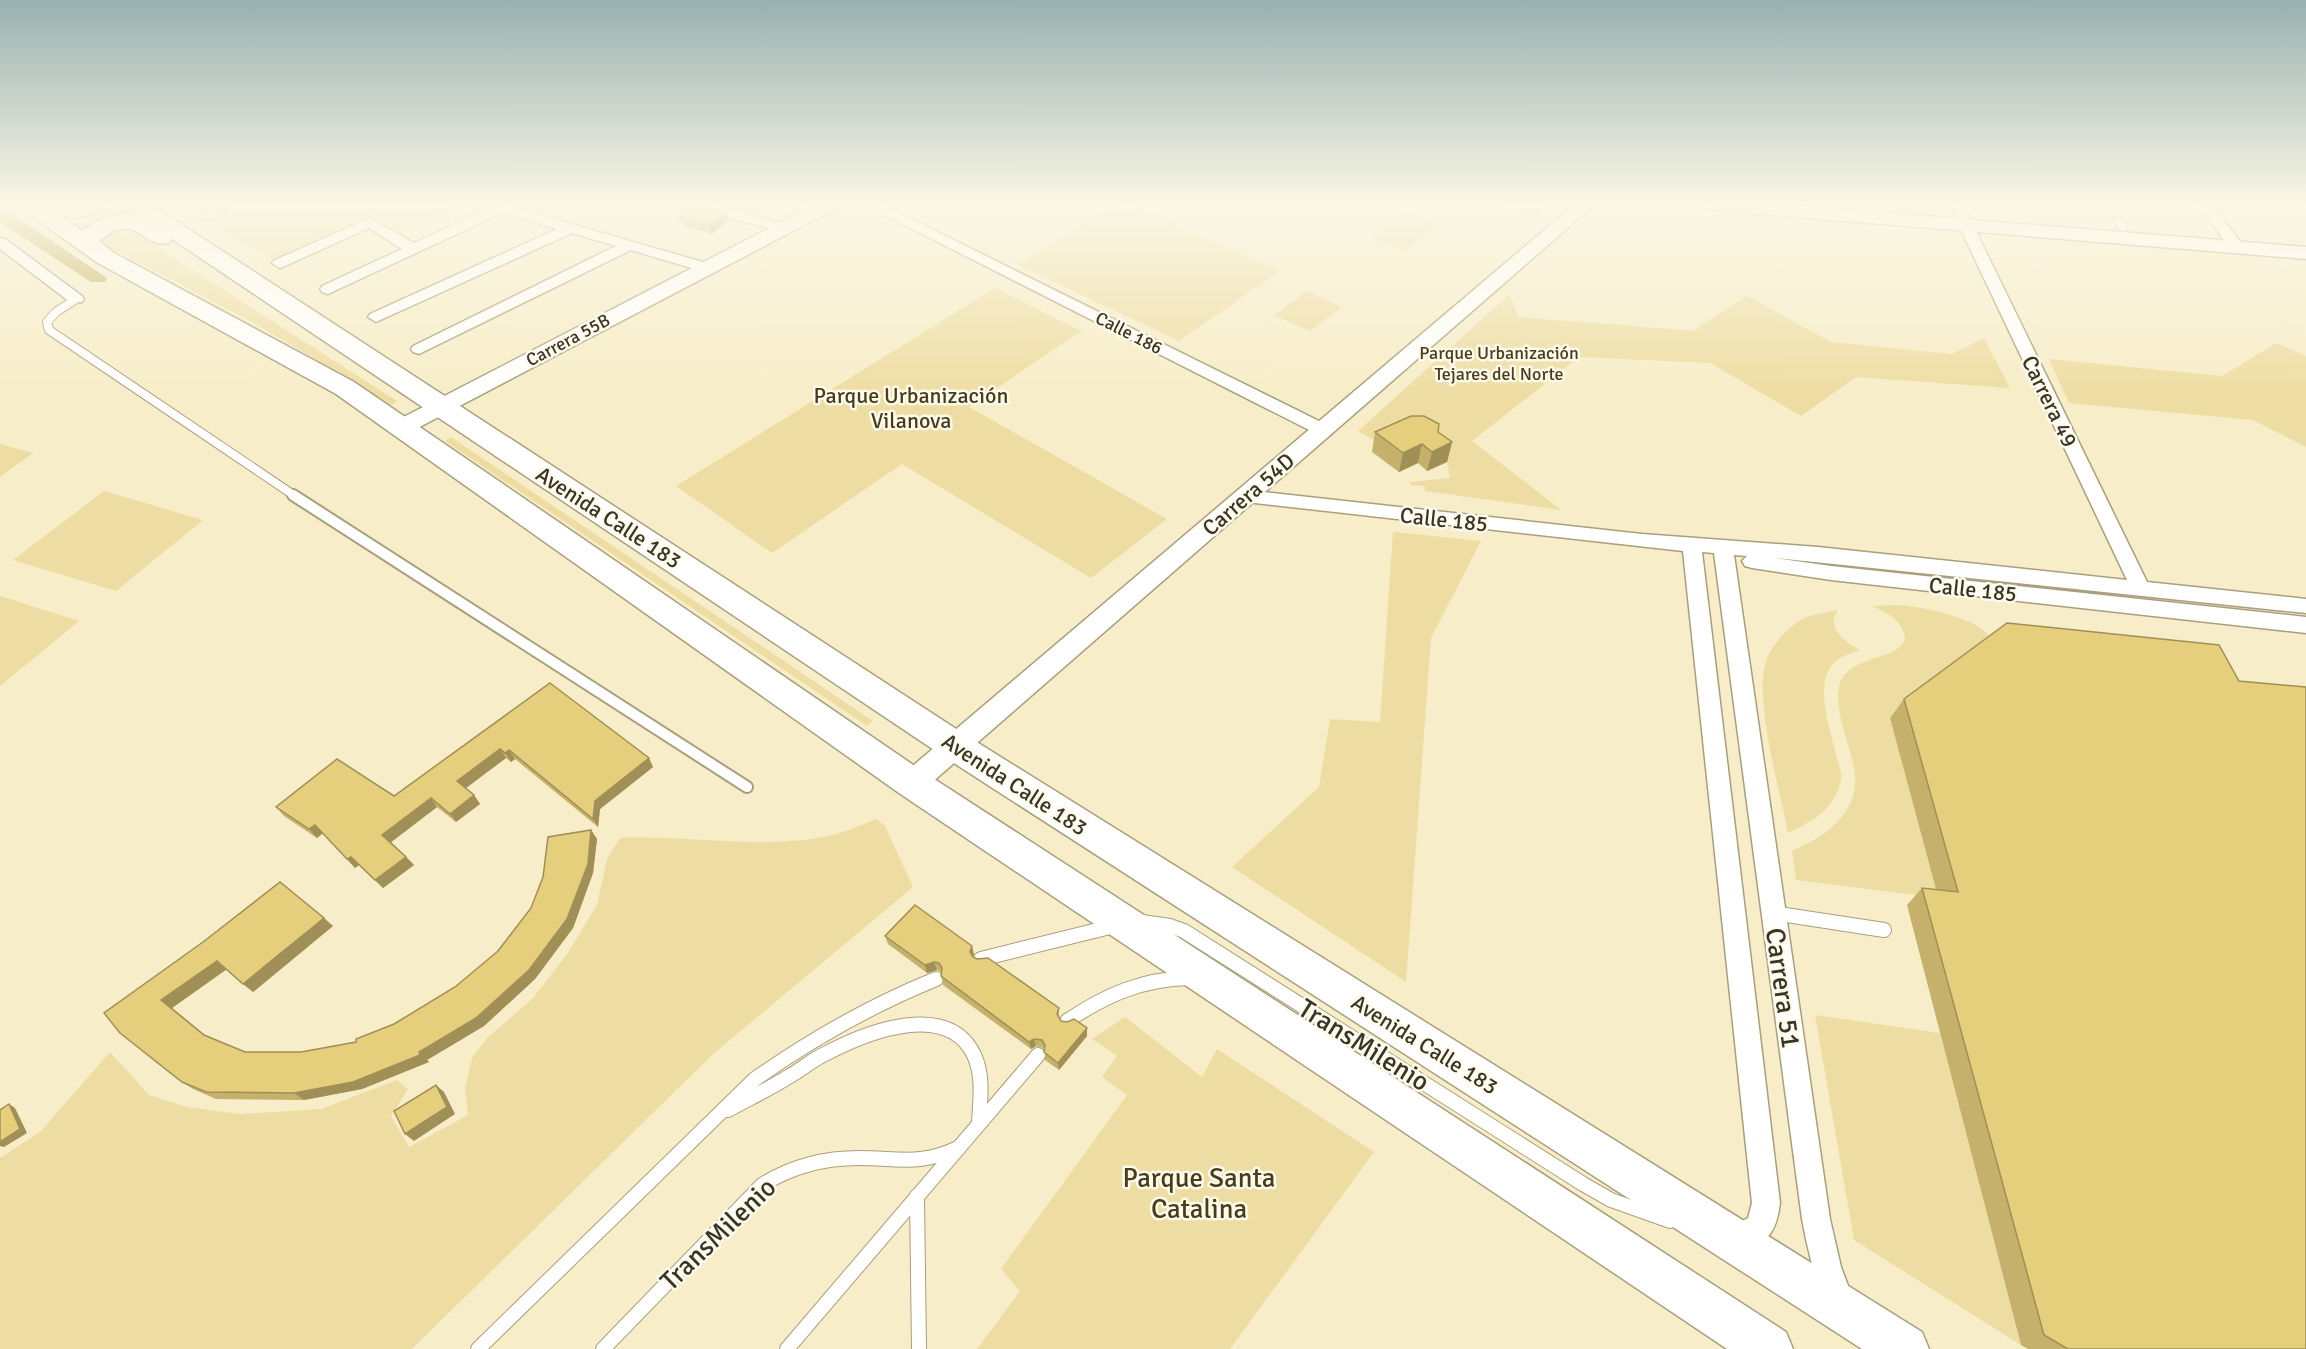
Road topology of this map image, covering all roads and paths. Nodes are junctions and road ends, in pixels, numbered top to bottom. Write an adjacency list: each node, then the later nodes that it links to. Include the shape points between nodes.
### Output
1 (33, 267): 15 (street)
2 (123, 267): 19 (main road, Avenida Calle 183, via 326,377)
3 (219, 267): 13 (main road)
4 (230, 267): 13 (main road, Avenida Calle 183)
5 (375, 267): 14 (street)
6 (486, 267): 16 (street)
7 (585, 267): 17 (street)
8 (704, 267): 12 (street)
9 (996, 267): 20 (street, Calle 186)
10 (1512, 267): 20 (street, Carrera 54D)
11 (1985, 267): 24 (street, Carrera 49)
12 (708, 268): 18 (street, Carrera 55B)
13 (247, 278): 18 (main road, Avenida Calle 183)
14 (328, 289)
15 (76, 299): 31 (lane, via 56,312 47,322 48,330 250,467)
16 (376, 317)
17 (419, 349)
18 (442, 406): 19 (street, Carrera 55B); 29 (main road, Avenida Calle 183)
19 (402, 427): 30 (main road, Avenida Calle 183)
20 (1323, 430): 21 (street, Carrera 54D)
21 (1246, 496): 22 (street, Calle 185); 29 (street, Carrera 54D)
22 (1693, 548): 23 (street, Calle 185); 27 (street, Carrera 51)
23 (1724, 552): 24 (street, Calle 185, via 1818,554); 26 (street, Calle 185, via 1831,573); 28 (street, Carrera 51)
24 (2141, 589): 25 (street, Calle 185)
25 (2306, 606)
26 (2306, 625)
27 (1706, 657): 28 (street); 44 (street, Carrera 51, via 1766,1203 1761,1226 1752,1235)
28 (1740, 665): 32 (street, Carrera 51)
29 (955, 746): 30 (street, Carrera 54D); 44 (main road, Avenida Calle 183)
30 (912, 783): 33 (main road, Avenida Calle 183)
31 (747, 787)
32 (1773, 913): 34 (lane); 45 (street, Carrera 51, via 1816,1219 1826,1267)
33 (1124, 923): 35 (lane, TransMilenio); 37 (main road, Avenida Calle 183); 44 (lane, TransMilenio, via 1150,922 1184,931 1611,1200)
34 (1884, 930)
35 (981, 959)
36 (936, 979): 40 (lane, via 806,1043 755,1079)
37 (1213, 981): 38 (lane, via 1144,981 1102,998); 50 (main road, Avenida Calle 183)
38 (1067, 1021)
39 (1038, 1055): 41 (lane, TransMilenio)
40 (714, 1117): 41 (lane, via 834,1049 896,1027 917,1024 940,1026 960,1034 970,1044 983,1087); 46 (lane)
41 (979, 1124): 42 (lane, TransMilenio)
42 (958, 1148): 43 (lane, TransMilenio); 47 (lane, TransMilenio, via 922,1162 821,1159 781,1172 762,1185)
43 (917, 1196): 48 (lane, TransMilenio); 49 (lane)
44 (1734, 1240): 45 (main road, Avenida Calle 183)
45 (1841, 1308): 51 (main road, Avenida Calle 183)
46 (478, 1349)
47 (603, 1349)
48 (787, 1349)
49 (919, 1349)
50 (1769, 1349)
51 (1905, 1349)

